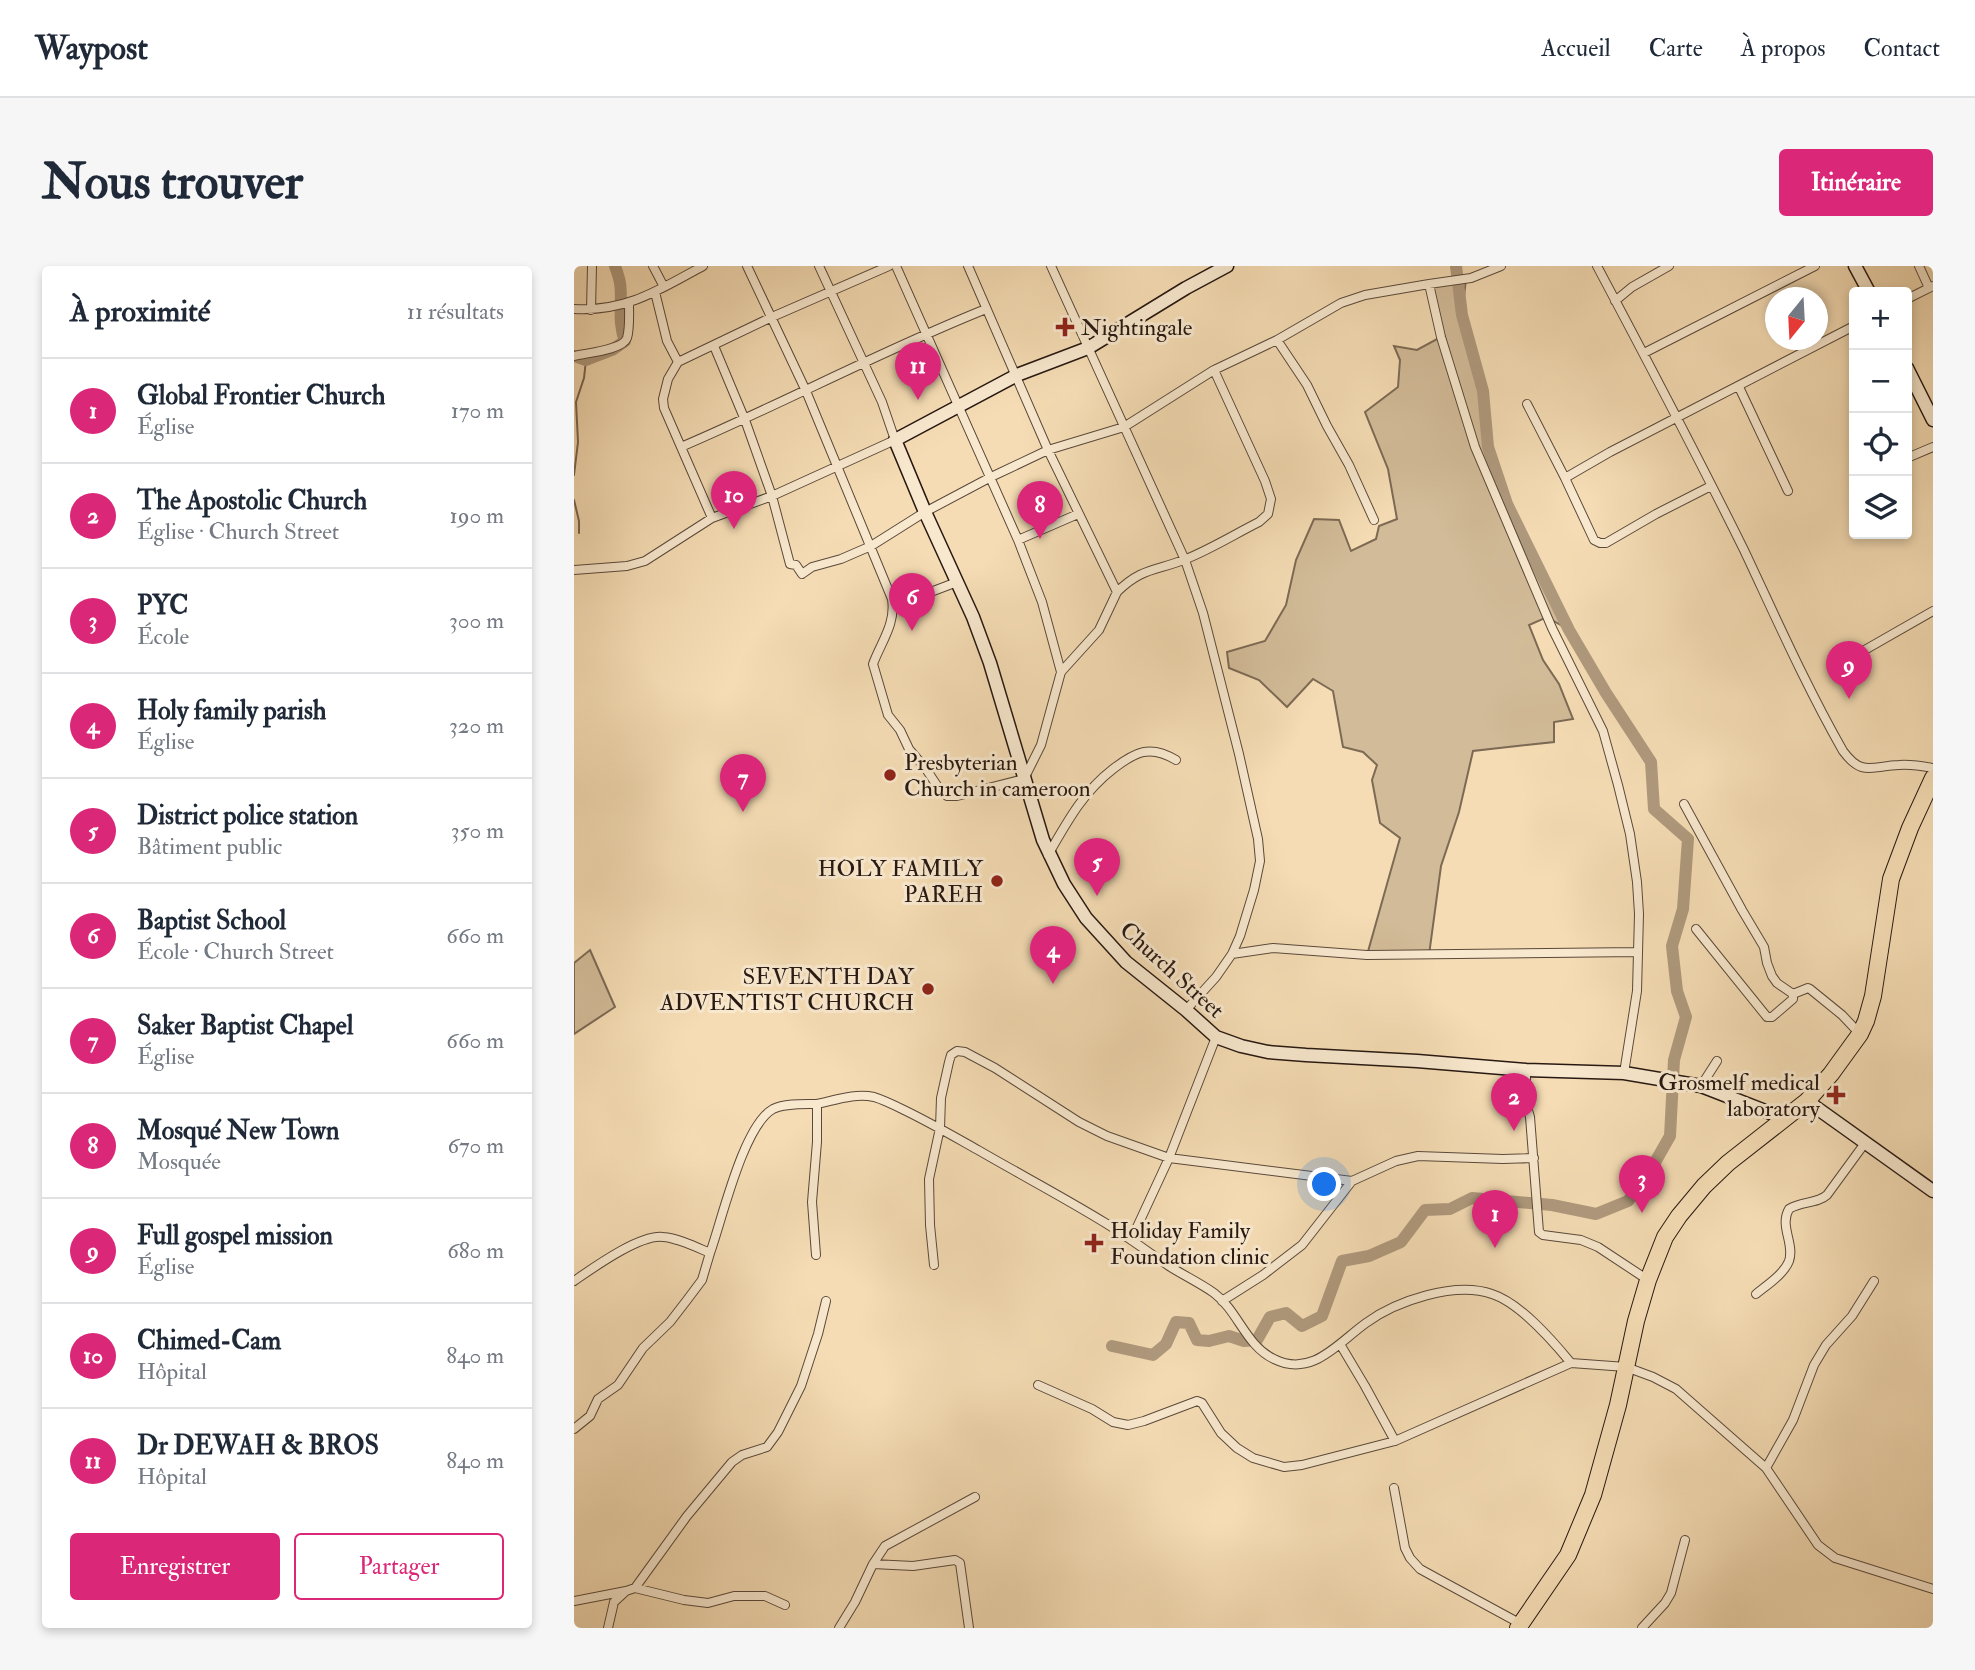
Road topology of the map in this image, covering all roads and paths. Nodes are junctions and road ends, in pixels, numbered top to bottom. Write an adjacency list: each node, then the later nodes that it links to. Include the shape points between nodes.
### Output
1 (593, 266): 31 (street)
2 (653, 266): 21 (street)
3 (703, 266): 21 (street)
4 (747, 266): 32 (street)
5 (819, 266): 25 (street)
6 (889, 266): 25 (street)
7 (896, 266): 34 (street)
8 (968, 266): 30 (street)
9 (1051, 266): 37 (street)
10 (1227, 266): 37 (main road)
11 (1468, 266): 19 (street)
12 (1501, 266): 19 (street)
13 (1597, 266): 27 (street)
14 (1669, 266): 27 (street)
15 (1815, 266): 18 (street)
16 (1855, 266): 22 (main road)
17 (1919, 266): 23 (street)
18 (1804, 268): 38 (street)
19 (1469, 279): 20 (street)
20 (1429, 284): 35 (street, via 1341,303); 85 (street, via 1475,447 1612,759 1637,882)
21 (664, 287): 24 (street)
22 (1866, 287)
23 (1931, 287): 26 (street)
24 (655, 292): 28 (street); 40 (street, via 667,341)
25 (831, 293): 32 (street); 41 (street)
26 (1912, 296)
27 (1615, 301): 38 (street)
28 (629, 303): 31 (street); 39 (street, via 624,343)
29 (574, 309): 31 (street)
30 (986, 309): 34 (street); 43 (street)
31 (591, 310)
32 (772, 317): 36 (street); 46 (street)
33 (1849, 329): 45 (street)
34 (926, 333): 41 (street); 48 (street)
35 (1277, 341): 42 (street); 67 (street, via 1313,396)
36 (714, 346): 40 (street); 50 (street)
37 (1088, 348): 43 (main road); 52 (street)
38 (1644, 353): 49 (street)
39 (574, 356)
40 (678, 362): 54 (street, via 667,379 663,399)
41 (864, 364): 46 (street); 53 (street)
42 (1214, 370): 52 (street); 70 (street, via 1265,481 1271,507 1259,522)
43 (1017, 375): 48 (main road); 56 (street)
44 (1912, 378): 51 (main road)
45 (1739, 387): 49 (street); 62 (street)
46 (806, 391): 50 (street); 58 (street)
47 (1527, 404): 60 (street)
48 (959, 406): 53 (main road); 59 (street)
49 (1676, 419): 60 (street); 61 (street)
50 (745, 420): 54 (street); 63 (street)
51 (1933, 420)
52 (1124, 427): 56 (street); 70 (street)
53 (895, 440): 58 (street); 64 (main road, Church Street)
54 (681, 447): 66 (street)
55 (1933, 447): 57 (street)
56 (1048, 450): 59 (street); 65 (street)
57 (1912, 456)
58 (836, 466): 63 (street); 69 (street)
59 (991, 477): 64 (street); 68 (street)
60 (1565, 478): 61 (street, via 1594,540 1600,543)
61 (1710, 486): 79 (street, via 1850,761 1869,769 1908,764)
62 (1788, 491)
63 (772, 496): 66 (street); 69 (street, via 790,564 802,574)
64 (925, 512): 69 (street); 72 (main road, Church Street)
65 (1078, 514): 68 (street); 73 (street)
66 (712, 518): 71 (street, via 645,561)
67 (1374, 520)
68 (1018, 540): 77 (street, via 1042,602)
69 (871, 546): 74 (street)
70 (1185, 560): 73 (street, via 1145,571); 86 (street, via 1203,613 1258,839 1260,860 1254,890)
71 (574, 570)
72 (957, 582): 74 (street, via 900,604); 81 (main road, Church Street, via 990,663)
73 (1117, 592): 77 (street, via 1099,631)
74 (892, 599): 81 (street, via 892,620 873,664 888,715 909,749 947,796)
75 (1933, 611): 76 (street)
76 (1856, 655)
77 (1061, 672): 81 (street, via 1041,745)
78 (1176, 760): 83 (street, via 1154,750 1129,756 1090,790)
79 (1933, 768)
80 (1933, 778): 89 (highway, via 1894,870 1873,996)
81 (1024, 779): 83 (main road, Church Street)
82 (1684, 804): 87 (street, via 1764,947 1772,976)
83 (1048, 855): 88 (main road, Church Street, via 1086,919 1126,962)
84 (1696, 929): 87 (street, via 1767,1017 1793,999)
85 (1638, 952): 86 (street, via 1367,955 1273,948); 93 (street)
86 (1232, 954): 88 (street)
87 (1793, 994): 89 (street, via 1811,989)
88 (1186, 1010): 90 (main road, Church Street)
89 (1860, 1034): 95 (highway)
90 (1216, 1037): 92 (main road, Church Street, via 1268,1052); 100 (street)
91 (1717, 1061): 94 (street)
92 (1526, 1070): 93 (main road, Church Street); 101 (street)
93 (1624, 1073): 94 (main road, Church Street)
94 (1701, 1086): 97 (main road, Church Street)
95 (1807, 1101): 97 (highway); 99 (main road)
96 (817, 1104): 98 (street, via 857,1095 876,1098); 105 (street, via 774,1109 756,1128 740,1161); 106 (street)
97 (1786, 1119): 108 (highway, via 1728,1164 1690,1202 1665,1237)
98 (940, 1128): 100 (street, via 951,1055 965,1052 1079,1122); 104 (street); 107 (street, via 928,1187)
99 (1865, 1143): 103 (main road); 111 (street, via 1827,1195 1789,1209 1785,1219 1788,1263)
100 (1169, 1158): 102 (street); 104 (street)
101 (1534, 1158): 102 (street, via 1418,1156); 108 (street, via 1539,1232 1598,1247)
102 (1352, 1181): 113 (street, via 1302,1245)
103 (1933, 1191)
104 (1131, 1240): 113 (street)
105 (710, 1253): 109 (street, via 654,1237 614,1255); 118 (street, via 702,1280 670,1322)
106 (816, 1255)
107 (934, 1265)
108 (1648, 1280): 116 (highway)
109 (574, 1281)
110 (1874, 1281): 120 (street, via 1814,1365 1793,1420)
111 (1756, 1294)
112 (826, 1301): 125 (street, via 801,1386 778,1432 767,1447 732,1462)
113 (1222, 1301): 114 (street, via 1273,1359 1301,1366)
114 (1340, 1345): 115 (street, via 1395,1306 1447,1291 1474,1290 1492,1293 1516,1308); 119 (street)
115 (1572, 1363): 116 (street); 119 (street)
116 (1626, 1367): 120 (street, via 1676,1389); 130 (highway, via 1583,1521 1567,1555)
117 (1038, 1385): 119 (street, via 1128,1425 1197,1401 1237,1448 1284,1467)
118 (574, 1429)
119 (1395, 1441)
120 (1766, 1468): 126 (street, via 1826,1553)
121 (1394, 1488): 130 (street, via 1410,1558 1420,1569)
122 (975, 1497): 124 (street, via 890,1542)
123 (1685, 1539): 134 (street, via 1671,1593)
124 (873, 1563): 132 (street); 133 (street, via 913,1566 958,1560)
125 (635, 1588): 127 (street); 129 (street, via 708,1603 765,1596)
126 (1933, 1589)
127 (626, 1591): 128 (street); 131 (street, via 614,1602)
128 (574, 1601)
129 (785, 1605)
130 (1519, 1626)
131 (608, 1628)
132 (839, 1628)
133 (969, 1628)
134 (1642, 1628)

